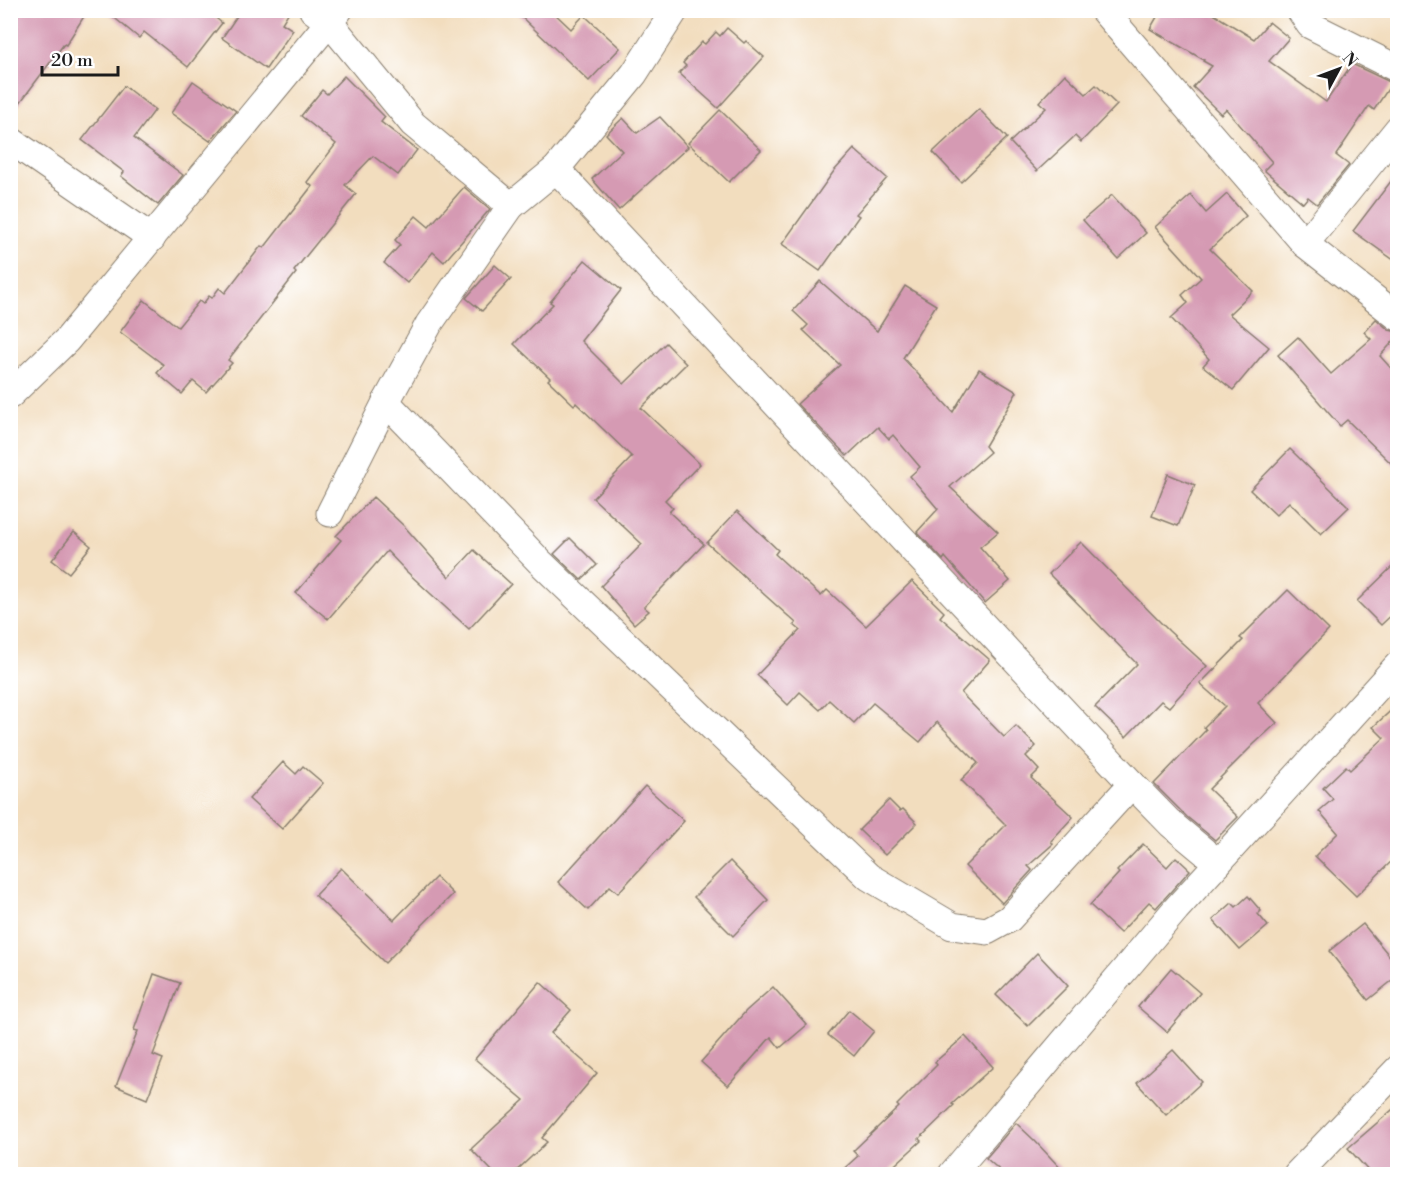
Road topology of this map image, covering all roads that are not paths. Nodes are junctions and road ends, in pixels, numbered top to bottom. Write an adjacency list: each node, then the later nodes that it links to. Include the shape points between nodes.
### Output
1 (675, 10): 8 (street, via 634,74)
2 (1103, 10): 11 (street)
3 (1300, 10): 5 (street, via 1310,25)
4 (327, 15): 9 (street, via 413,124); 10 (street)
5 (1398, 69)
6 (1398, 129): 11 (street)
7 (10, 140): 10 (street)
8 (556, 169): 9 (street); 17 (street)
9 (511, 206): 14 (street, via 429,324)
10 (152, 238): 13 (street, via 67,340)
11 (1305, 244): 12 (street)
12 (1398, 317)
13 (10, 395)
14 (386, 402): 15 (street); 17 (street, via 541,563 869,877 952,926 987,931 1009,919)
15 (330, 513)
16 (1398, 665): 18 (street)
17 (1132, 784): 18 (street, via 1171,824)
18 (1218, 863): 20 (street)
19 (1398, 1069): 21 (street)
20 (952, 1174)
21 (1297, 1174)

